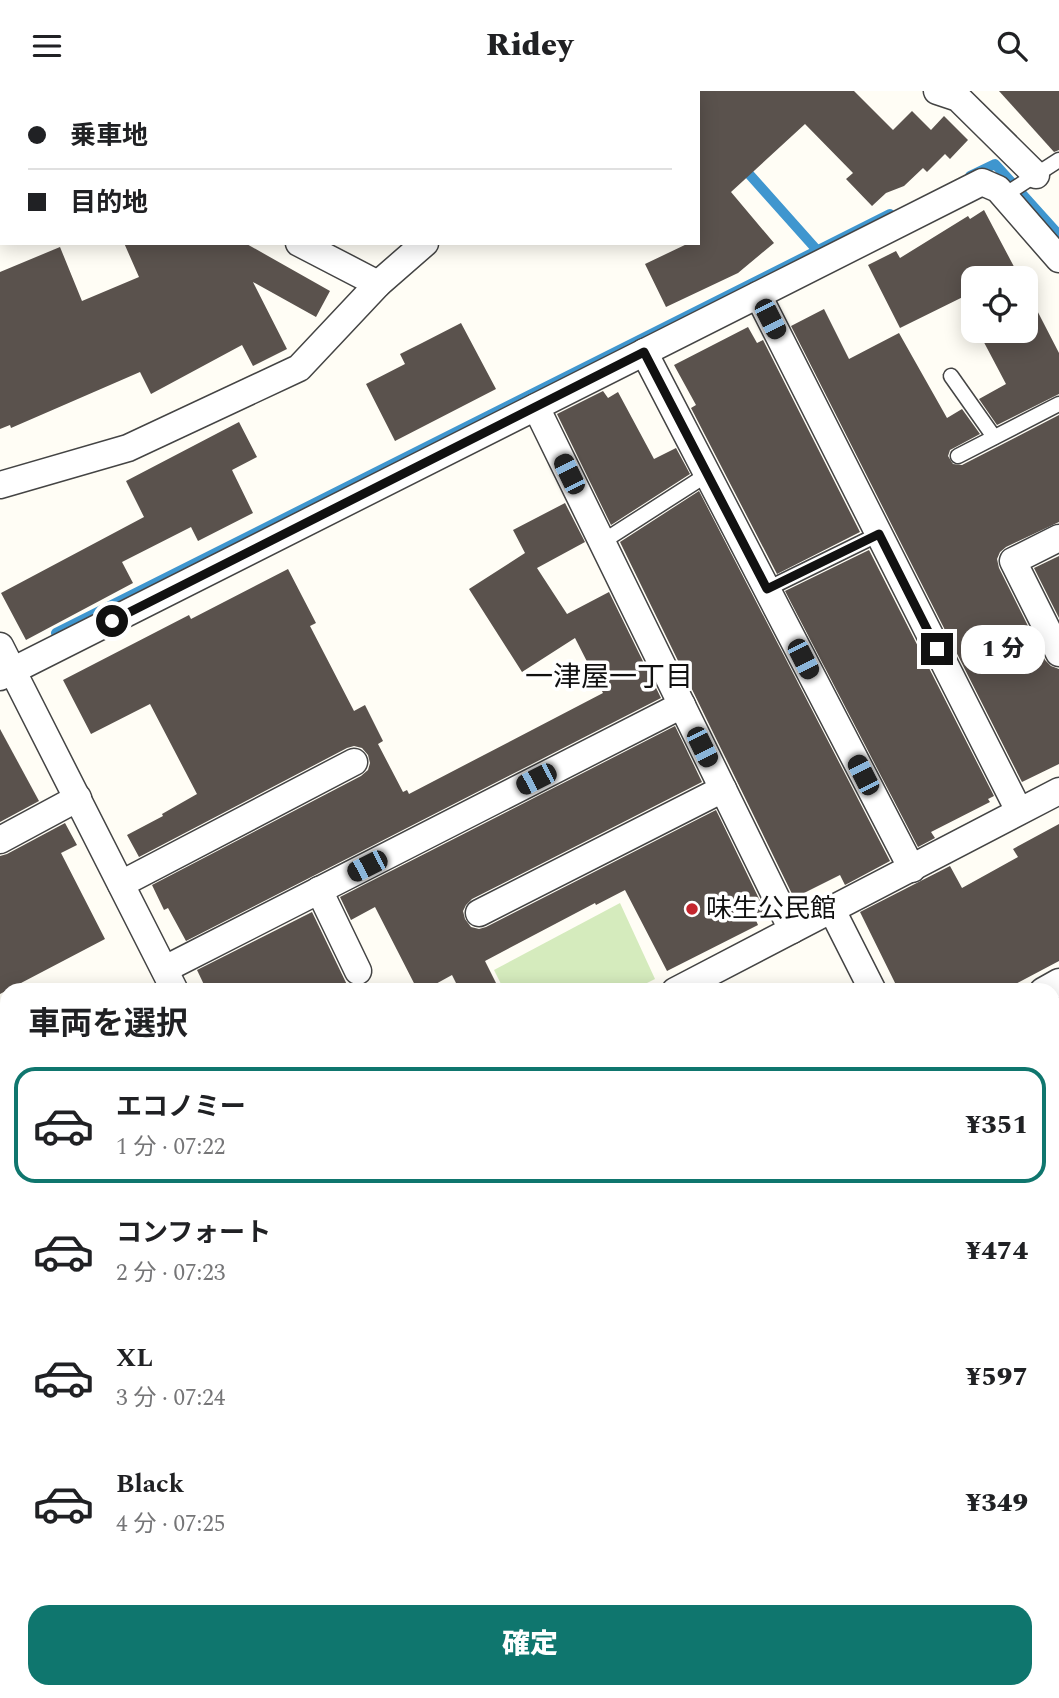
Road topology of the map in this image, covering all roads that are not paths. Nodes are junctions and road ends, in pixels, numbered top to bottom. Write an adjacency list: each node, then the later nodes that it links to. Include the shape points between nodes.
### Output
1 (952, 93): 3 (street)
2 (1059, 160): 3 (lane)
3 (1036, 175): 4 (lane)
4 (1003, 196): 7 (street); 9 (street, via 982,182)
5 (303, 245): 8 (street)
6 (423, 245): 8 (street)
7 (1059, 259)
8 (379, 284): 17 (street, via 299,369 128,447)
9 (758, 295): 10 (street); 18 (street)
10 (644, 352): 13 (street); 16 (street)
11 (951, 376): 14 (lane)
12 (1059, 404): 14 (lane)
13 (536, 407): 20 (street); 24 (street)
14 (994, 437): 15 (lane)
15 (958, 456)
16 (708, 474): 20 (lane); 21 (street)
17 (0, 485)
18 (879, 534): 21 (lane); 30 (street)
19 (1059, 538): 23 (street, via 1013,561)
20 (602, 542): 25 (street)
21 (767, 589): 32 (street)
22 (0, 646): 24 (street)
23 (1059, 653)
24 (6, 674): 29 (street)
25 (682, 705): 27 (street); 34 (street)
26 (354, 762): 33 (street)
27 (723, 789): 36 (street); 37 (street)
28 (1059, 791): 30 (street)
29 (78, 798): 31 (street); 33 (street)
30 (1019, 811): 32 (street)
31 (0, 840)
32 (912, 869): 35 (street)
33 (121, 884): 39 (street)
34 (319, 890): 38 (street); 39 (street)
35 (832, 910): 37 (street); 41 (street)
36 (479, 913)
37 (792, 930): 40 (street)
38 (358, 971)
39 (170, 980)
40 (689, 983)
41 (869, 983)

